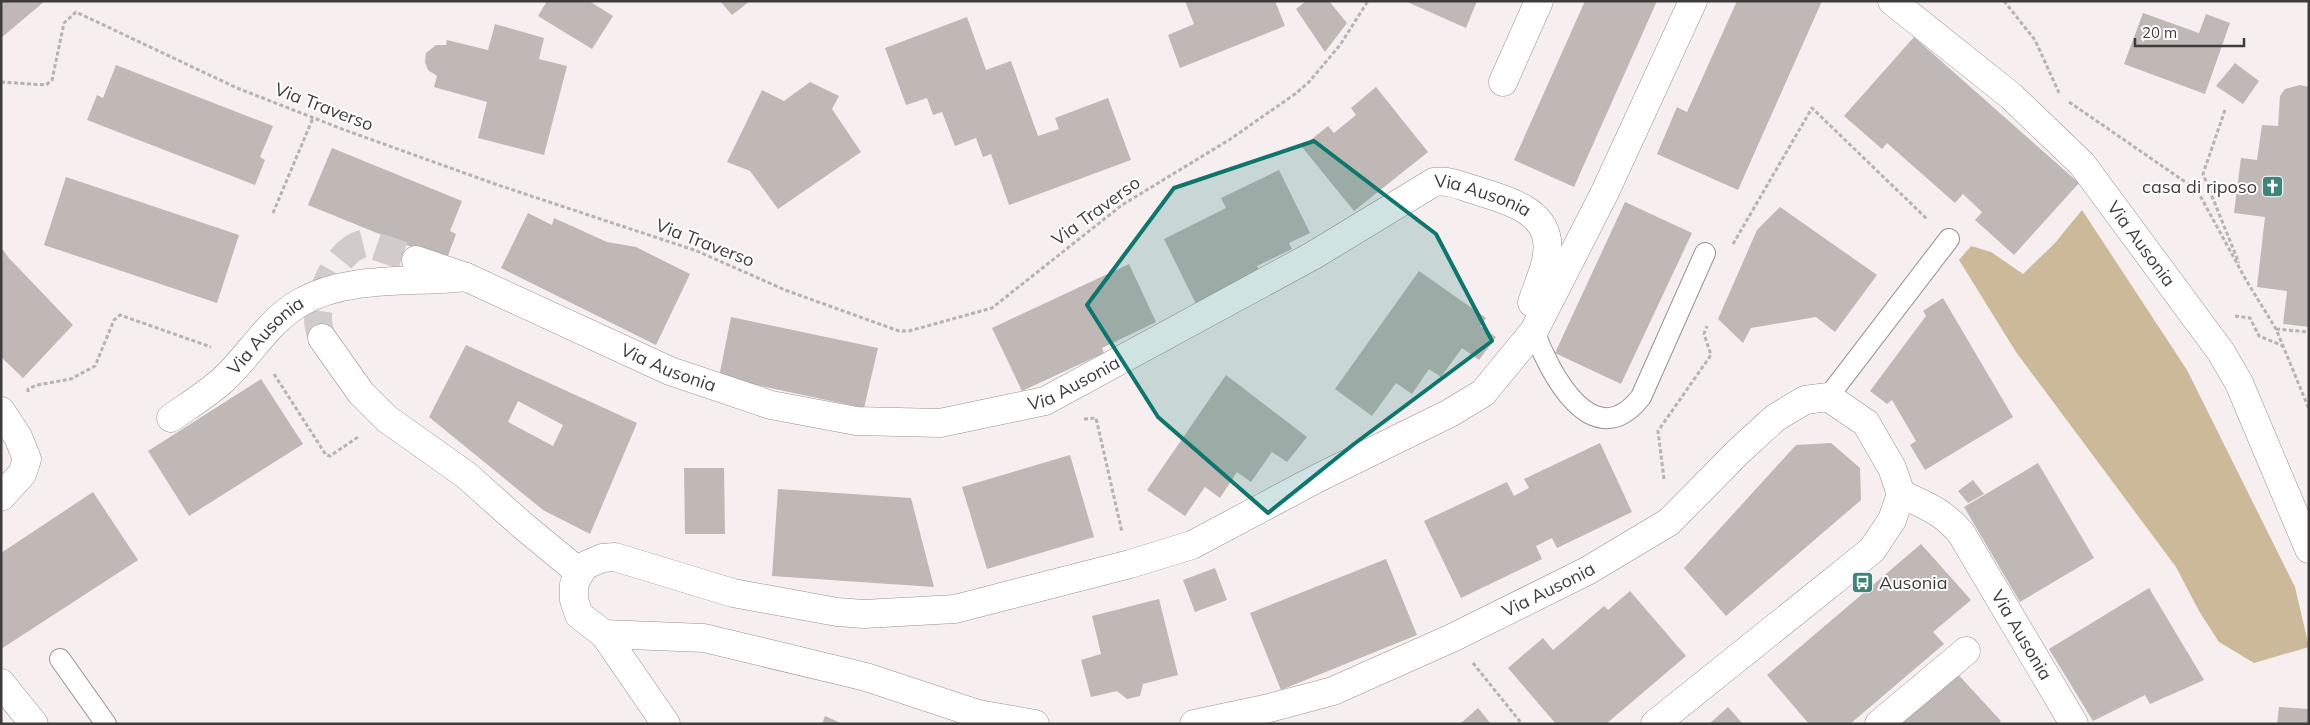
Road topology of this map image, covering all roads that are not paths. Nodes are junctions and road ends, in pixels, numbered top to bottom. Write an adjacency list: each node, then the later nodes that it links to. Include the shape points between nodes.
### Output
1 (1539, 1): 4 (street)
2 (1692, 1): 9 (street, via 1605,192)
3 (1892, 1): 16 (street, Via Ausonia, via 2011,96 2082,164 2221,352 2239,383)
4 (1503, 82)
5 (1949, 239): 11 (lane)
6 (1705, 253): 9 (lane, via 1641,397 1622,414 1600,417 1574,402 1543,356)
7 (416, 260): 8 (street, Via Ausonia)
8 (466, 276): 9 (street, Via Ausonia, via 670,371 771,405 856,421 932,423 1045,401 1314,255 1434,182 1453,182 1513,203 1543,229 1548,256 1529,312); 13 (street, Via Ausonia, via 376,283 321,294 302,302 276,320 222,380)
9 (1534, 330): 17 (street, via 1491,384 1472,402 1192,545 955,609 864,614 837,612 733,593 615,557 595,560)
10 (322, 338): 17 (street, via 361,393 387,419 466,475)
11 (1828, 397): 14 (street, via 1866,423 1892,468); 26 (street, Via Ausonia, via 1805,400 1775,418 1669,522 1587,571 1452,638 1333,691)
12 (1, 410): 15 (street, via 27,459 22,474)
13 (170, 418)
14 (1901, 494): 27 (street, via 1892,520 1872,550); 29 (street, Via Ausonia, via 1948,518 1961,533)
15 (1, 497)
16 (2309, 549)
17 (579, 572): 18 (street, via 574,584 576,608 587,623)
18 (604, 634): 24 (street); 25 (street, via 704,638 866,677 978,714)
19 (1966, 651): 28 (street)
20 (60, 659): 23 (lane)
21 (1, 682): 22 (street)
22 (34, 724)
23 (106, 724)
24 (666, 724)
25 (1035, 724)
26 (1194, 724)
27 (1654, 724)
28 (1878, 724)
29 (2074, 724)

